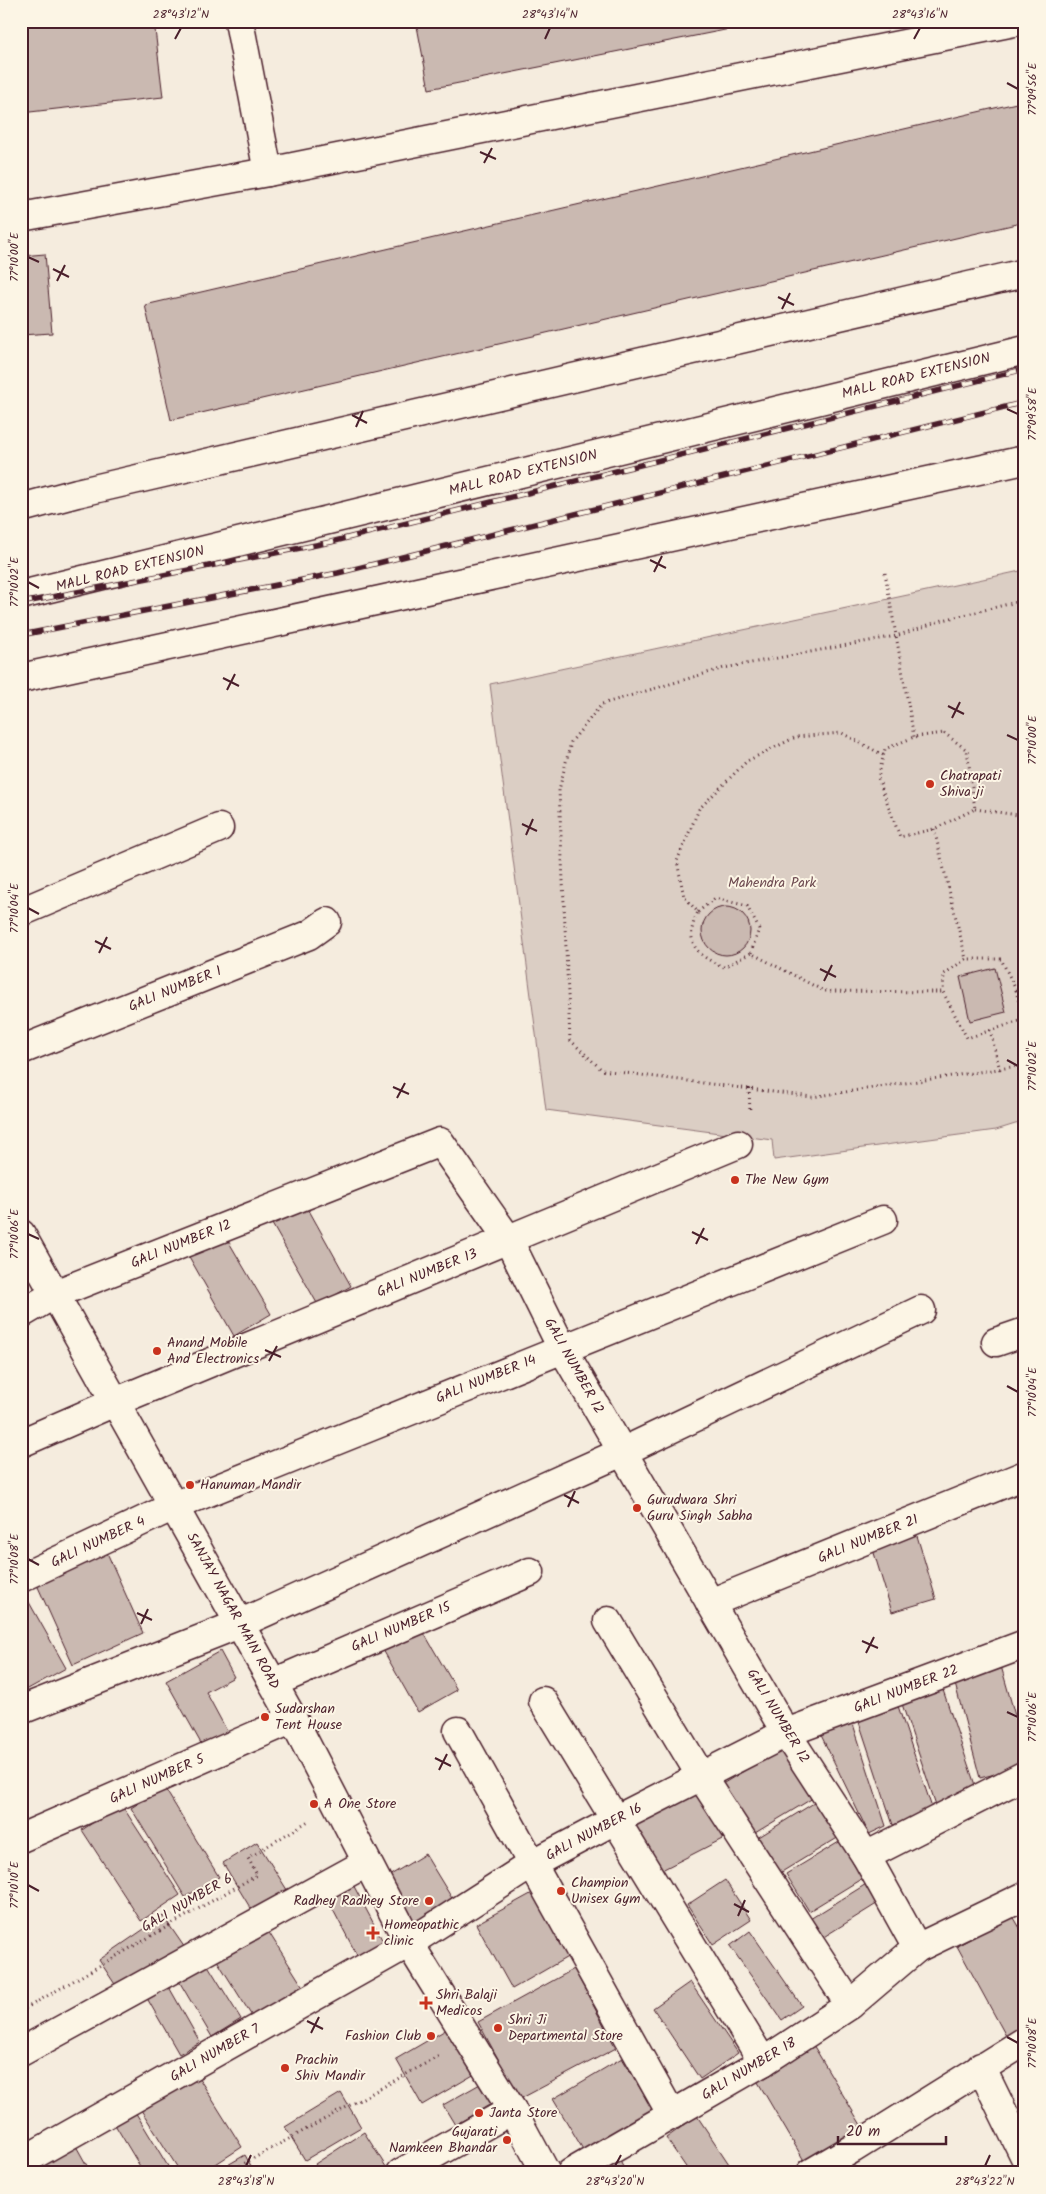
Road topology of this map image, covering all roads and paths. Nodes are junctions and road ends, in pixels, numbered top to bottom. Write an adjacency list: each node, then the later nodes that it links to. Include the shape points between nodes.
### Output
1 (238, 21): 3 (street)
2 (1019, 21): 3 (street)
3 (268, 172): 4 (street)
4 (21, 217)
5 (1025, 273): 8 (street)
6 (1025, 350): 10 (street, MALL ROAD EXTENSION)
7 (1025, 460): 13 (street)
8 (21, 508)
9 (885, 574): 12 (path)
10 (21, 595)
11 (1025, 600): 12 (path, via 943,620)
12 (896, 636): 14 (path); 31 (path, via 724,668 602,704 571,742 559,790 570,1040 602,1070 812,1096)
13 (21, 678)
14 (914, 737): 15 (path, via 885,749); 16 (path, via 944,733 967,750)
15 (883, 755): 19 (path, via 878,778 900,837); 21 (path, via 842,733 796,737 747,761 700,809 677,861 684,897)
16 (974, 809): 17 (path); 19 (path)
17 (1025, 816)
18 (219, 828): 20 (street)
19 (934, 829): 24 (path)
20 (21, 912)
21 (698, 912): 23 (path, via 691,925 693,944 706,960 724,967); 23 (path, via 715,898 747,906 758,929)
22 (327, 922): 29 (street, GALI NUMBER 1, via 309,935)
23 (751, 953): 27 (path, via 824,991)
24 (966, 959): 26 (path, via 1001,959); 27 (path, via 944,974)
25 (1025, 982): 26 (path)
26 (1016, 990): 28 (path, via 1023,1020)
27 (943, 992): 28 (path, via 968,1038)
28 (990, 1030): 31 (path)
29 (21, 1050)
30 (1025, 1065): 31 (path)
31 (1000, 1070)
32 (738, 1144): 35 (street, GALI NUMBER 13)
33 (883, 1220): 41 (street, GALI NUMBER 14)
34 (21, 1234): 36 (street, SANJAY NAGAR MAIN ROAD)
35 (508, 1239): 36 (street, GALI NUMBER 12, via 440,1142); 41 (street, GALI NUMBER 12); 42 (street, GALI NUMBER 13)
36 (55, 1294): 38 (street); 42 (street, SANJAY NAGAR MAIN ROAD)
37 (921, 1310): 44 (street)
38 (21, 1314)
39 (1025, 1332): 40 (street)
40 (996, 1342)
41 (562, 1348): 44 (street, GALI NUMBER 12); 46 (street, GALI NUMBER 14)
42 (115, 1402): 43 (street, GALI NUMBER 13); 46 (street, SANJAY NAGAR MAIN ROAD)
43 (21, 1443)
44 (622, 1452): 49 (street, GALI NUMBER 12); 51 (street)
45 (1025, 1475): 49 (street, GALI NUMBER 21)
46 (174, 1506): 48 (street, GALI NUMBER 4); 51 (street, SANJAY NAGAR MAIN ROAD)
47 (530, 1572): 53 (street, GALI NUMBER 15)
48 (21, 1578)
49 (710, 1603): 58 (street, GALI NUMBER 12)
50 (608, 1621): 60 (street)
51 (240, 1624): 53 (street, SANJAY NAGAR MAIN ROAD); 55 (street)
52 (1025, 1644): 58 (street, GALI NUMBER 22)
53 (273, 1683): 56 (street, SANJAY NAGAR MAIN ROAD)
54 (543, 1701): 62 (street)
55 (21, 1710)
56 (293, 1719): 61 (street, SANJAY NAGAR MAIN ROAD); 63 (street, GALI NUMBER 5)
57 (458, 1731): 66 (street)
58 (786, 1733): 60 (street, GALI NUMBER 16); 64 (street, GALI NUMBER 12)
59 (1025, 1775): 64 (street)
60 (701, 1776): 62 (street, GALI NUMBER 16); 70 (street)
61 (336, 1804): 65 (street, SANJAY NAGAR MAIN ROAD); 71 (path, GALI NUMBER 6, via 248,1858 257,1875)
62 (616, 1819): 66 (street, GALI NUMBER 16); 76 (street)
63 (21, 1838)
64 (866, 1856): 69 (street, GALI NUMBER 12)
65 (366, 1863): 68 (street, SANJAY NAGAR MAIN ROAD); 74 (street)
66 (532, 1864): 68 (street, GALI NUMBER 16); 78 (street)
67 (1025, 1896): 69 (street, GALI NUMBER 18)
68 (409, 1943): 72 (street, SANJAY NAGAR MAIN ROAD); 80 (street, GALI NUMBER 7)
69 (917, 1948): 70 (street, GALI NUMBER 18)
70 (850, 2005): 76 (street, GALI NUMBER 18)
71 (21, 2011)
72 (468, 2040): 77 (street, SANJAY NAGAR MAIN ROAD); 82 (path)
73 (1025, 2040): 75 (street)
74 (21, 2052)
75 (990, 2061): 79 (street); 81 (street)
76 (763, 2062): 78 (street, GALI NUMBER 18)
77 (512, 2110): 83 (street); 84 (street, SANJAY NAGAR MAIN ROAD)
78 (672, 2115): 85 (street, GALI NUMBER 18)
79 (1025, 2157)
80 (21, 2162)
81 (818, 2171)
82 (227, 2173)
83 (401, 2173)
84 (546, 2173)
85 (570, 2173)

